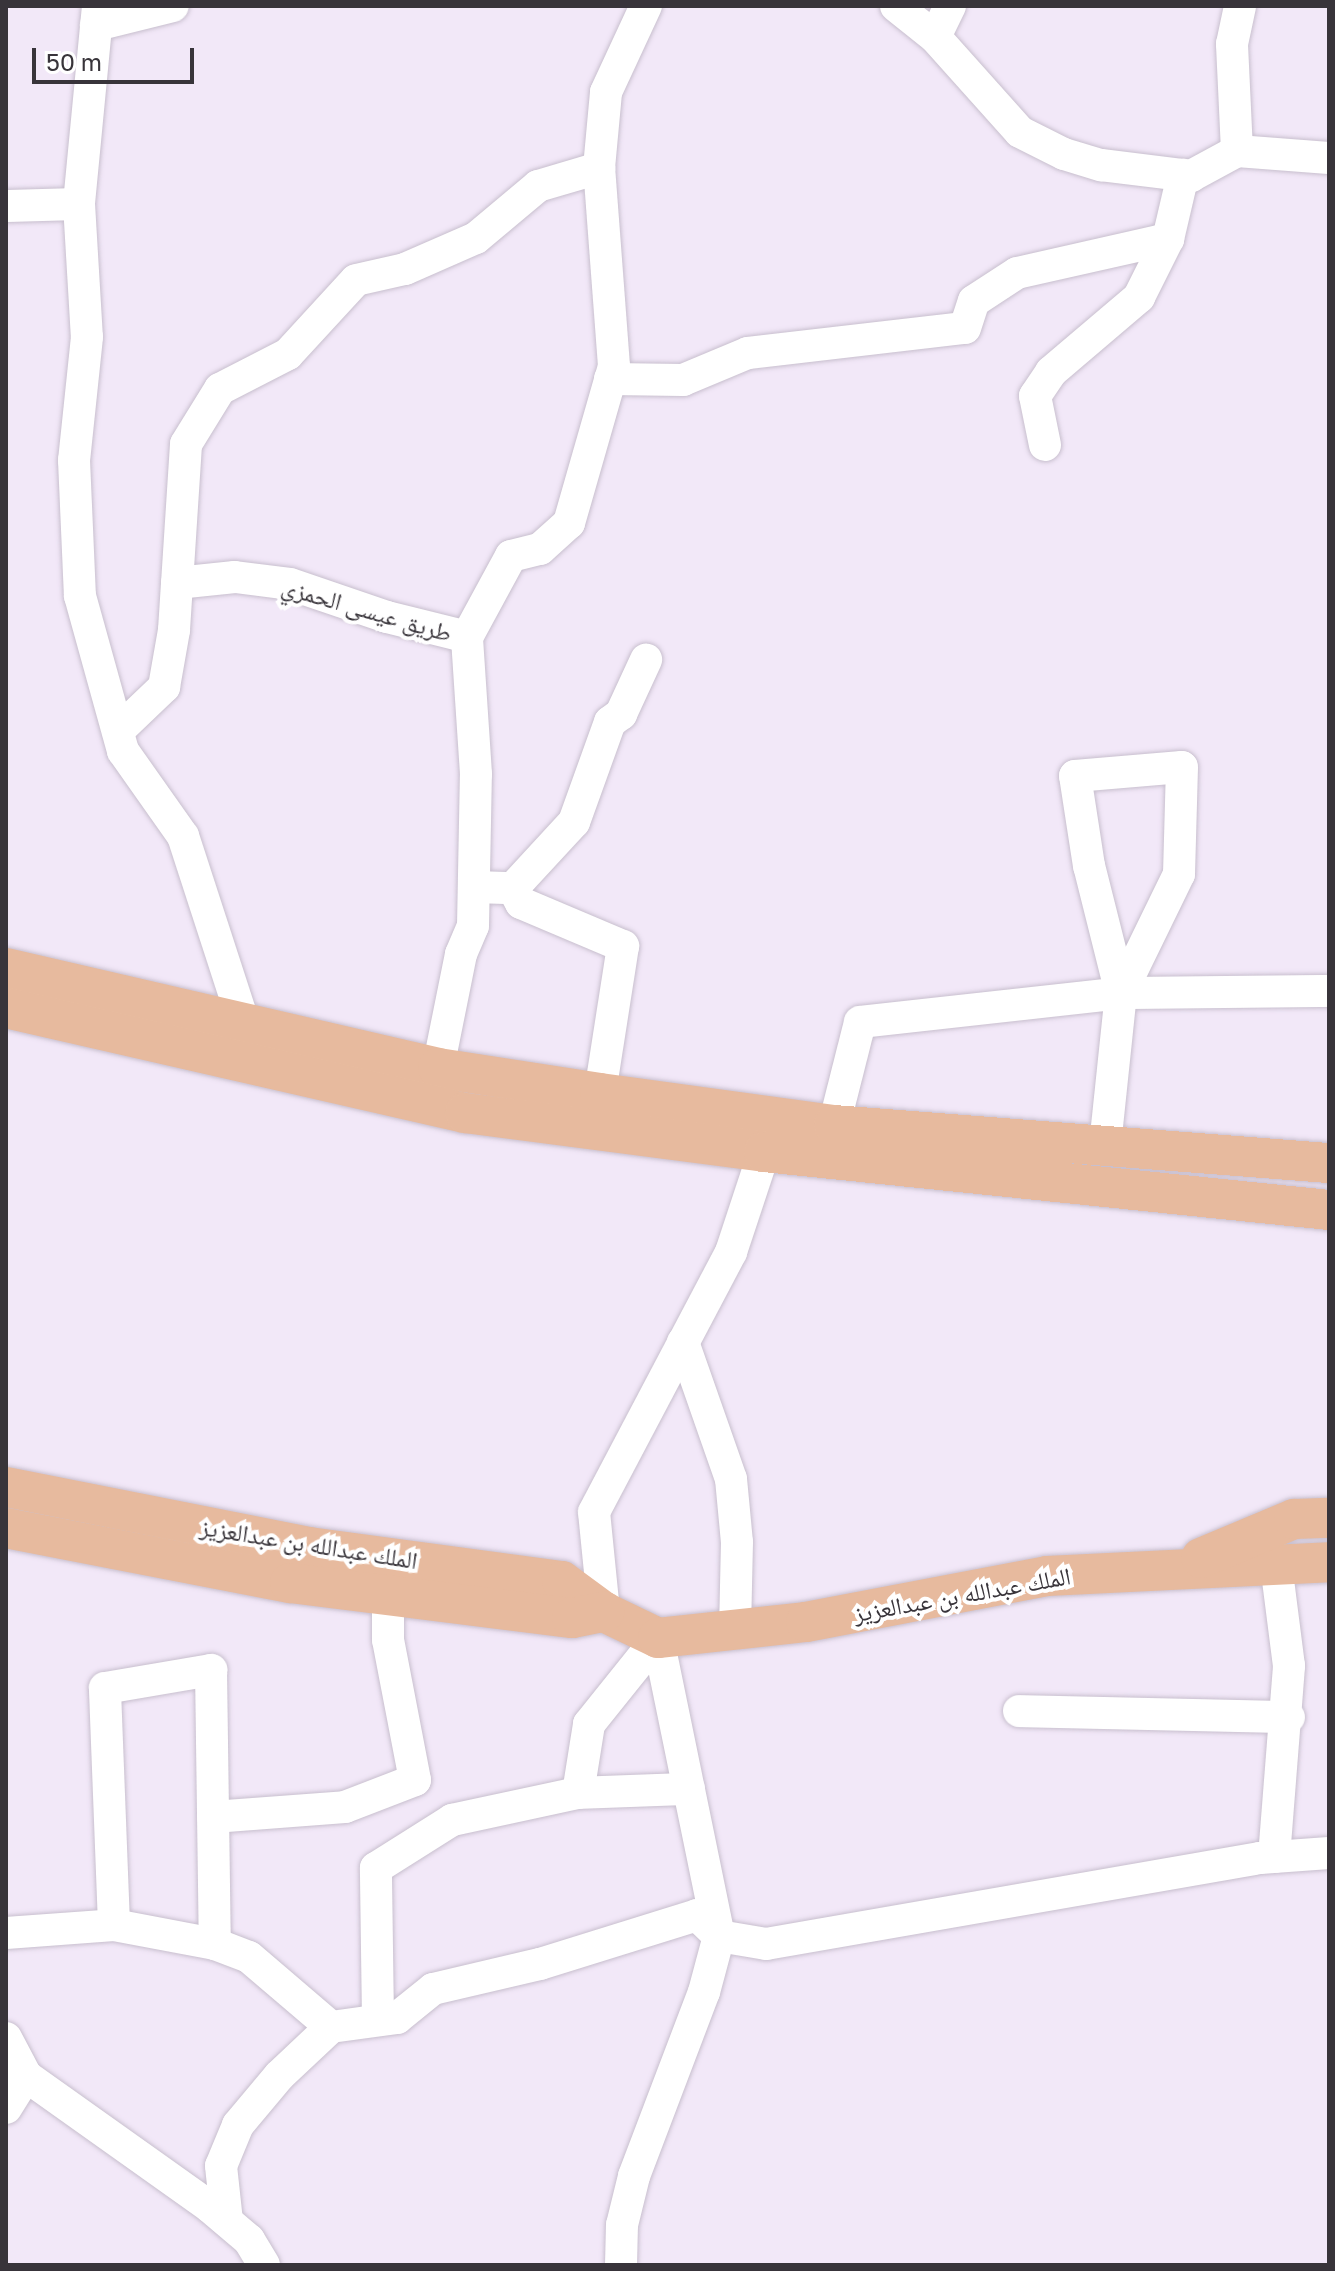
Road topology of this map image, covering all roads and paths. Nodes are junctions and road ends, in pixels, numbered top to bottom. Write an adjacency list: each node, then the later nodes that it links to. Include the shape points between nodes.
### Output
1 (173, 6): 6 (street)
2 (646, 6): 10 (street, طريق عيسى الحمزي, via 606,92)
3 (896, 6): 7 (street)
4 (950, 6): 7 (street)
5 (1240, 6): 8 (street, via 1232,44)
6 (97, 15): 12 (street)
7 (935, 37): 11 (street, via 1020,132 1101,165)
8 (1237, 151): 9 (street); 11 (street, via 1215,167)
9 (1329, 158)
10 (599, 168): 15 (street, طريق عيسى الحمزي, via 611,286); 17 (street, via 538,186 476,238 405,269 356,280 288,354 220,389 186,444)
11 (1183, 175): 14 (street)
12 (79, 204): 13 (street); 20 (street, via 87,337 74,460 74,529 80,596)
13 (6, 206)
14 (1168, 239): 15 (street, via 1017,273 974,301 965,328 748,353 683,380); 16 (street, via 1139,297 1051,372 1035,396)
15 (610, 379): 18 (street, طريق عيسى الحمزي, via 569,523 540,549 511,556)
16 (1045, 445)
17 (177, 583): 18 (street, طريق عيسى الحمزي, via 235,577 290,584); 20 (street, via 164,687)
18 (467, 637): 21 (street, via 474,684)
19 (646, 660): 22 (street, via 621,714 610,722 574,822)
20 (118, 731): 27 (street, via 123,751 183,836)
21 (475, 887): 22 (street); 28 (street, via 473,926 461,954)
22 (513, 888): 29 (street, via 521,903 623,946)
23 (6, 968): 27 (main road)
24 (1329, 991): 25 (street)
25 (1121, 993): 25 (street, via 1089,866 1075,776 1182,767 1179,874); 30 (street, via 860,1022); 32 (street)
26 (6, 1008): 31 (main road, via 465,1113)
27 (244, 1024): 28 (main road)
28 (438, 1068): 29 (main road)
29 (600, 1093): 31 (main road)
30 (834, 1125): 31 (main road); 32 (main road)
31 (764, 1134): 34 (main road); 35 (street, via 731,1252)
32 (1105, 1144): 33 (main road)
33 (1329, 1163)
34 (1329, 1210)
35 (683, 1342): 43 (street, via 594,1512); 44 (street, via 731,1479 737,1542)
36 (6, 1487): 43 (main road, الملك عبدالله بن عبدالعزيز, via 309,1547 562,1581)
37 (1329, 1518): 41 (main road, الملك عبدالله بن عبدالعزيز, via 1294,1519)
38 (6, 1528): 42 (main road, الملك عبدالله بن عبدالعزيز, via 290,1583)
39 (1329, 1562): 40 (main road, الملك عبدالله بن عبدالعزيز)
40 (1276, 1564): 41 (main road, الملك عبدالله بن عبدالعزيز); 47 (street, via 1289,1666)
41 (1182, 1565): 44 (main road, الملك عبدالله بن عبدالعزيز, via 1047,1576 939,1599)
42 (388, 1596): 43 (main road, الملك عبدالله بن عبدالعزيز, via 572,1618); 48 (street, via 388,1640)
43 (604, 1612): 45 (main road, الملك عبدالله بن عبدالعزيز)
44 (735, 1630): 45 (main road, الملك عبدالله بن عبدالعزيز)
45 (658, 1638): 49 (street); 50 (street, via 589,1724)
46 (1019, 1711): 47 (street)
47 (1289, 1717): 54 (street)
48 (415, 1780): 51 (street, via 345,1807); 52 (street)
49 (689, 1789): 50 (street); 57 (street)
50 (578, 1793): 52 (street)
51 (213, 1817): 55 (street, via 211,1670 105,1688); 58 (street)
52 (452, 1820): 59 (street, via 376,1868)
53 (1329, 1853): 54 (street)
54 (1274, 1857): 57 (street, via 766,1944)
55 (114, 1925): 56 (street); 58 (street)
56 (6, 1933)
57 (719, 1936): 59 (street, via 697,1915 540,1964 433,1989 397,2018); 66 (street, via 704,1992 634,2176 622,2225)
58 (215, 1944): 60 (street, via 249,1957)
59 (378, 2020): 60 (street)
60 (331, 2027): 64 (street, via 238,2125 221,2166)
61 (6, 2038): 62 (street)
62 (26, 2076): 63 (street); 64 (street)
63 (6, 2108)
64 (227, 2221): 65 (street, via 249,2240)
65 (264, 2265)
66 (621, 2265)

